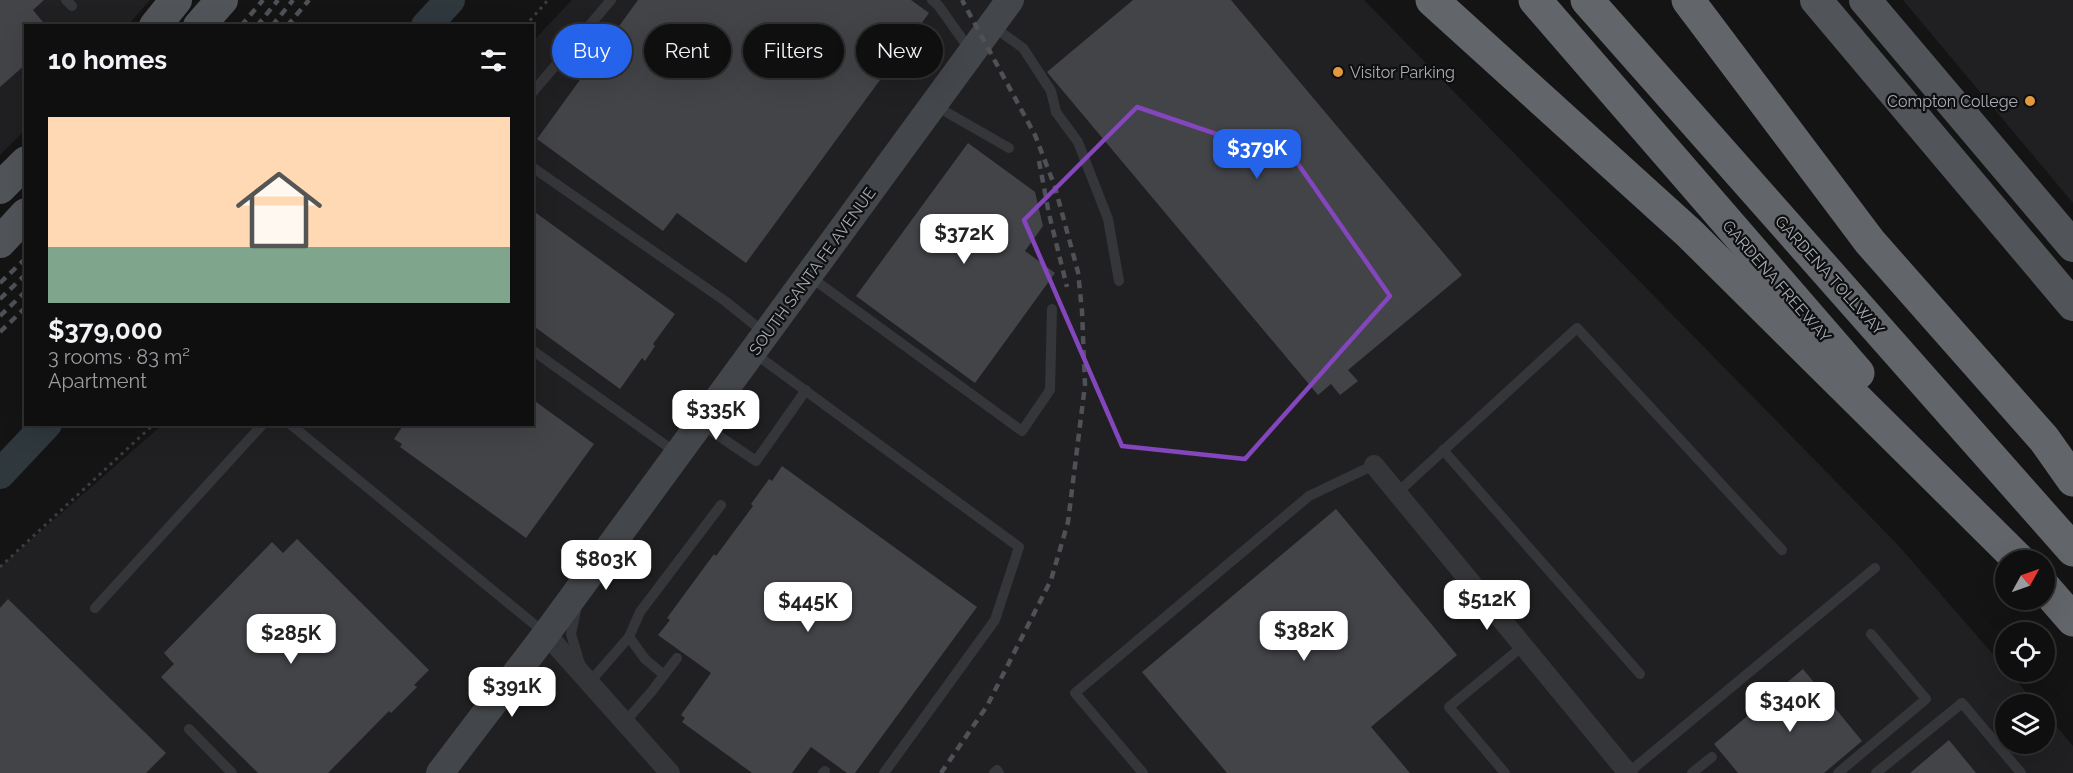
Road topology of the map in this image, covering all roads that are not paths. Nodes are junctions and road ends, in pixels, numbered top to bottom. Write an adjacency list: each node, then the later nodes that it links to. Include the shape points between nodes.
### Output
1 (176, 0): 14 (main road)
2 (222, 0): 15 (main road)
3 (611, 0): 19 (lane)
4 (932, 0): 18 (lane)
5 (1010, 0): 16 (main road, SOUTH SANTA FE AVENUE)
6 (1432, 0): 47 (highway, via 1689,233)
7 (1511, 0): 25 (highway)
8 (1535, 0): 25 (highway, GARDENA FREEWAY)
9 (1587, 0): 49 (highway, GARDENA TOLLWAY)
10 (1609, 0): 45 (highway)
11 (1688, 0): 42 (highway, via 1870,242 2044,439)
12 (1816, 0): 17 (main road)
13 (1868, 4): 17 (main road); 28 (main road)
14 (157, 24)
15 (201, 24)
16 (992, 26): 18 (main road, SOUTH SANTA FE AVENUE); 30 (lane, via 1023,48 1051,91 1056,112 1078,142 1108,219)
17 (1843, 32): 31 (main road)
18 (972, 53): 20 (main road, SOUTH SANTA FE AVENUE)
19 (534, 91)
20 (933, 105): 21 (lane); 29 (main road, SOUTH SANTA FE AVENUE)
21 (1009, 148)
22 (24, 164): 24 (main road)
23 (534, 168): 33 (lane, via 725,301)
24 (0, 188)
25 (1707, 200): 48 (highway, GARDENA FREEWAY)
26 (24, 216): 27 (main road)
27 (0, 242)
28 (2073, 246)
29 (808, 276): 32 (lane, via 1022,431 1050,390); 33 (main road, SOUTH SANTA FE AVENUE)
30 (1119, 281)
31 (2073, 304)
32 (1052, 309)
33 (759, 343): 35 (lane); 36 (main road, SOUTH SANTA FE AVENUE)
34 (534, 351): 40 (lane)
35 (806, 390): 36 (lane, via 756,461); 69 (lane, via 1019,547 995,620)
36 (700, 424): 40 (main road, SOUTH SANTA FE AVENUE)
37 (261, 426): 53 (lane)
38 (292, 426): 55 (lane)
39 (1443, 450): 43 (lane); 46 (lane, via 1577,328); 60 (lane)
40 (678, 454): 51 (main road, SOUTH SANTA FE AVENUE)
41 (1374, 465): 43 (street); 72 (lane, via 1309,496 1075,693)
42 (2073, 480)
43 (1397, 493): 58 (street)
44 (721, 505): 57 (lane, via 640,612)
45 (2073, 517)
46 (1782, 550)
47 (2010, 550)
48 (2011, 550)
49 (2073, 550)
50 (1875, 568): 74 (lane)
51 (583, 584): 55 (main road, SOUTH SANTA FE AVENUE); 62 (lane, via 571,634)
52 (2055, 600): 54 (highway)
53 (95, 608)
54 (2073, 620)
55 (546, 634): 62 (street); 67 (main road, SOUTH SANTA FE AVENUE)
56 (1871, 634): 76 (lane, via 1926,699)
57 (629, 637): 61 (lane, via 645,659); 62 (lane)
58 (1523, 646): 73 (lane, via 1449,707); 74 (street)
59 (677, 658): 61 (lane)
60 (1640, 674)
61 (664, 675): 63 (lane)
62 (587, 680): 63 (street)
63 (625, 722): 68 (street)
64 (189, 729): 66 (lane)
65 (1712, 756): 75 (lane)
66 (232, 773)
67 (441, 773)
68 (670, 773)
69 (884, 773)
70 (994, 773): 71 (lane)
71 (999, 773)
72 (1143, 773)
73 (1505, 773)
74 (1628, 773)
75 (1692, 773)
76 (1838, 773)
77 (1876, 773): 78 (lane, via 1962,703)
78 (2020, 773)

